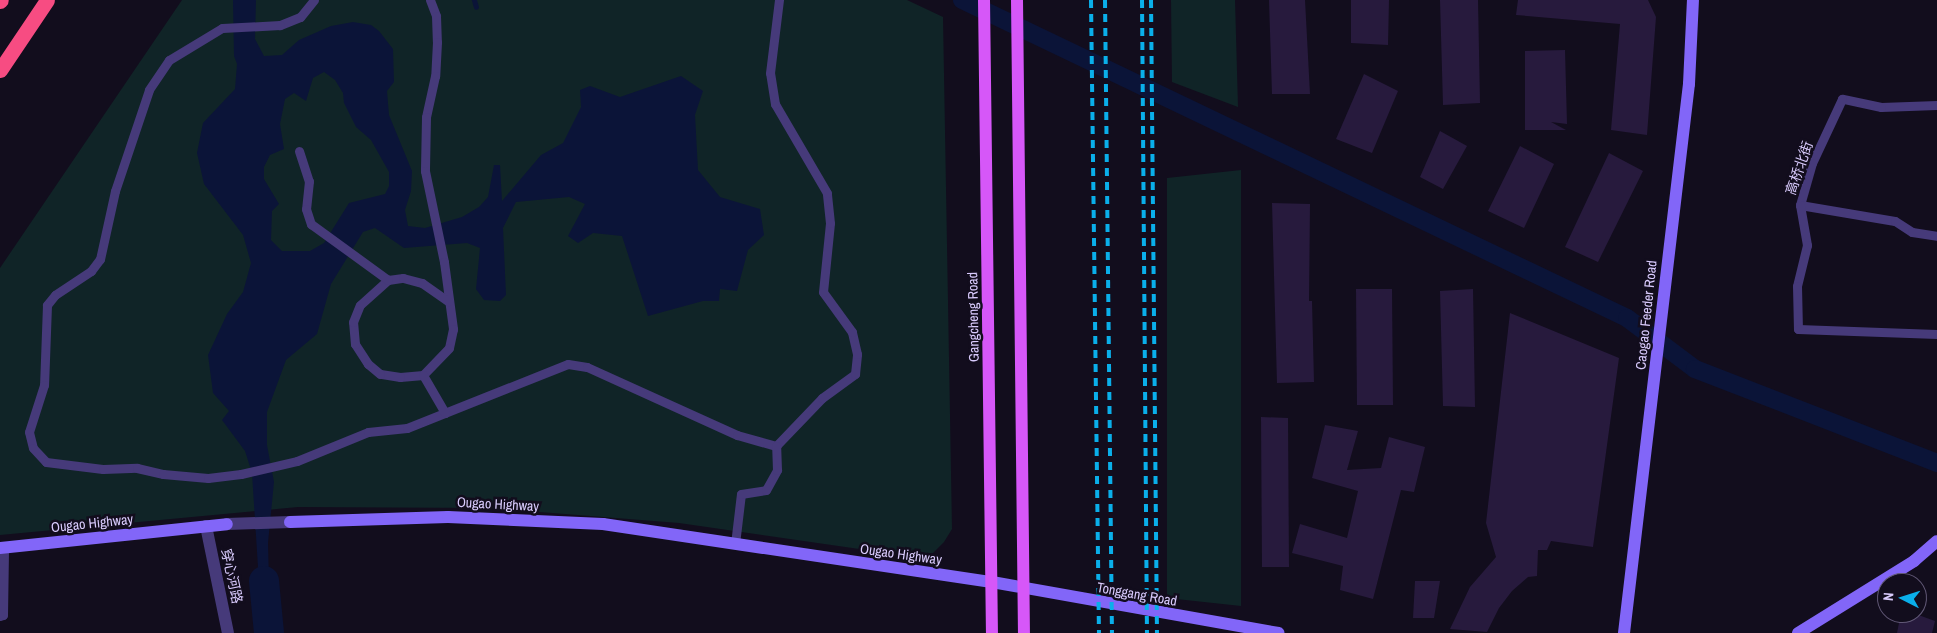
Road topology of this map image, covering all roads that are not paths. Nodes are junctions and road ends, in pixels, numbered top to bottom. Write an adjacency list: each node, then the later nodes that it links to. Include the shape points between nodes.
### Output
1 (47, 0): 8 (highway)
2 (314, 0): 17 (lane, via 300,17 280,25 222,28 170,60 149,90 115,191 100,259 91,271 55,295 47,305 44,385 29,432 33,448 46,462 103,469 137,468 208,478 297,462 368,432 407,428)
3 (430, 0): 14 (lane, via 436,16 437,42 436,76 426,117 425,171 444,262)
4 (778, 0): 18 (lane, via 770,72 775,104 827,193 830,223 823,292 852,332 857,354 855,374 822,398)
5 (984, 0): 23 (main road, Gangcheng Road)
6 (1017, 0): 24 (main road)
7 (1693, 0): 30 (street, Caogao Feeder Road, via 1689,84)
8 (0, 70)
9 (1937, 105): 11 (lane, 高桥北街, via 1881,107 1842,100 1812,163)
10 (299, 151): 13 (lane, via 309,181 306,209 311,224 360,256)
11 (1800, 205): 12 (lane, 高桥北街, via 1895,220 1912,232); 15 (lane, via 1807,245 1798,286 1798,329)
12 (1937, 236)
13 (388, 280): 14 (lane, via 403,278 422,283); 16 (lane, via 360,305 353,322 355,344 368,364 380,374 400,378)
14 (448, 301): 16 (lane, via 452,329 449,348)
15 (1937, 334)
16 (423, 375): 17 (lane)
17 (445, 414): 18 (lane, via 516,382 568,364 587,367 737,435)
18 (776, 446): 21 (lane, via 777,470 766,490 741,494)
19 (206, 526): 21 (street, Ougao Highway, via 448,517 594,524); 22 (street, Ougao Highway); 26 (street, 穿心河路)
20 (1937, 541): 31 (street, via 1914,561)
21 (735, 544): 23 (street, Ougao Highway)
22 (2, 548): 25 (lane, via 3,615)
23 (992, 582): 24 (street, Tonggang Road); 27 (main road, Gangcheng Road)
24 (1023, 590): 28 (main road); 29 (street, Tonggang Road)
25 (0, 616)
26 (228, 633)
27 (992, 633)
28 (1024, 633)
29 (1279, 633)
30 (1624, 633)
31 (1798, 633)

